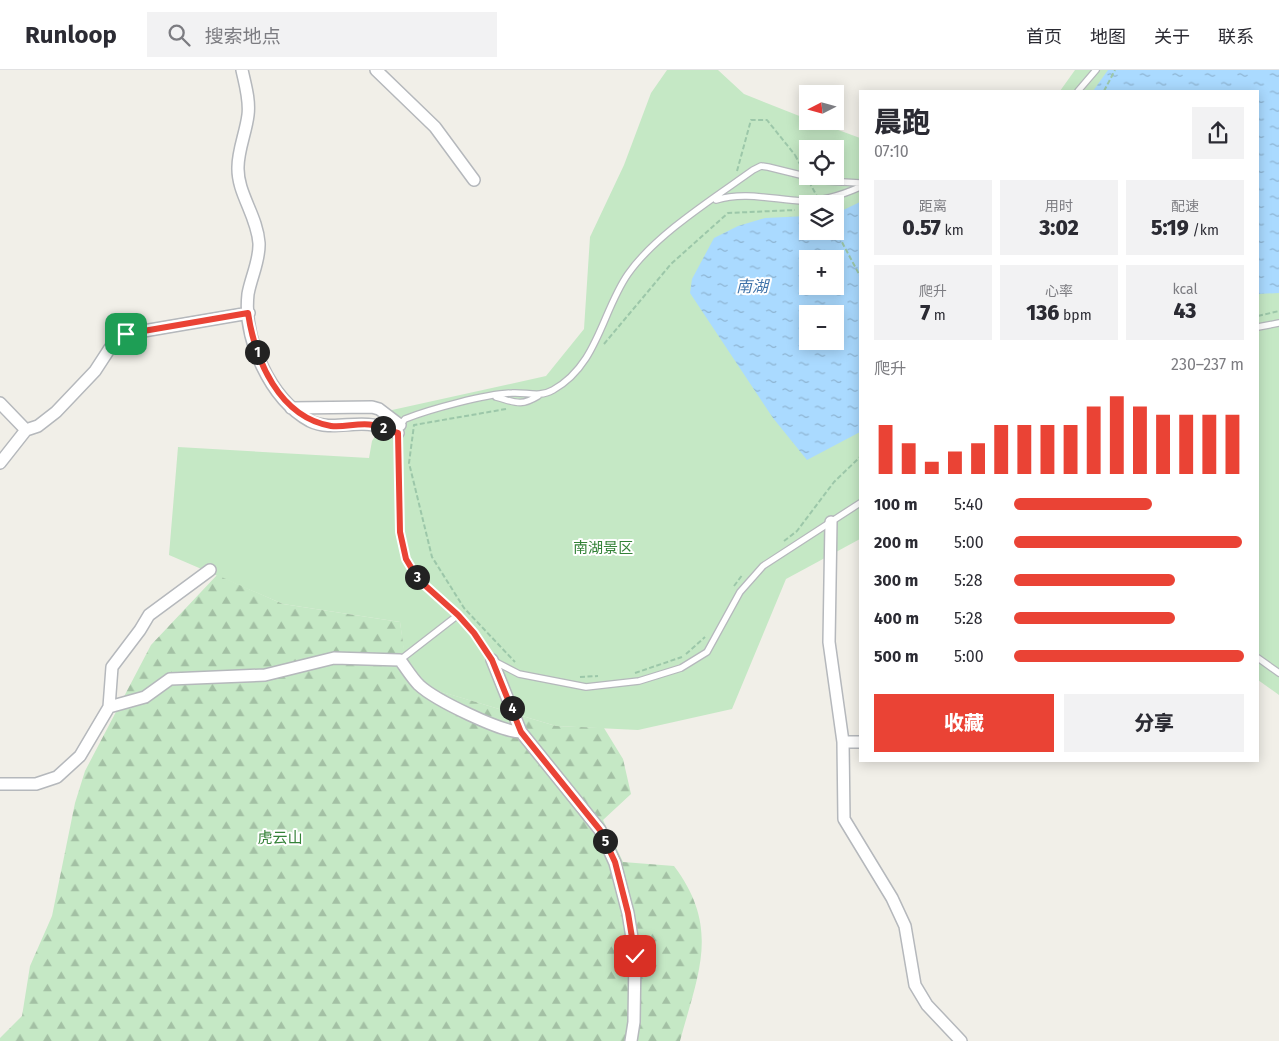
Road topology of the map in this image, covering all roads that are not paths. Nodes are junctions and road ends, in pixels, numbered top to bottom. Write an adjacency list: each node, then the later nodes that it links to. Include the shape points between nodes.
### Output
1 (242, 70): 9 (street, via 249,112 238,166 240,184 255,218 259,244 248,295)
2 (376, 70): 5 (street, via 435,127)
3 (1096, 70): 4 (lane)
4 (1079, 90)
5 (474, 180)
6 (859, 185): 8 (lane, via 825,181 761,166)
7 (859, 185): 8 (lane, via 827,199 805,201 732,196)
8 (711, 201): 13 (lane, via 659,241 628,274 593,348 566,382)
9 (248, 313): 15 (street, via 252,338 262,364); 17 (street, via 126,334 110,348 95,371 56,412 38,426)
10 (1279, 323): 11 (lane)
11 (1259, 327)
12 (494, 396): 13 (lane, via 513,393); 13 (lane, via 517,404 527,403); 16 (lane, via 413,416 405,419)
13 (538, 396)
14 (0, 403): 17 (street)
15 (291, 408): 16 (street, via 312,422 333,426 372,424); 16 (street, via 372,407 379,409)
16 (399, 429): 22 (lane, via 400,532 406,559 418,579)
17 (26, 430): 18 (street)
18 (0, 463)
19 (859, 504): 20 (lane)
20 (831, 522): 25 (lane, via 763,566 740,592 707,652 681,668 639,681 586,687 519,674); 29 (street, via 829,642)
21 (210, 570): 27 (street, via 149,615 112,667)
22 (458, 615): 24 (lane); 25 (lane)
23 (1259, 659): 26 (lane)
24 (400, 660): 27 (street, via 334,658 265,675 170,679 146,697); 28 (street, via 419,686 511,732)
25 (492, 660): 28 (street)
26 (1279, 673)
27 (109, 707): 31 (street, via 80,756 57,777 36,784)
28 (521, 732): 32 (street, via 600,830 615,862 635,956)
29 (843, 742): 30 (street); 33 (street, via 844,819 892,898 905,926 915,985 927,1004)
30 (859, 742)
31 (0, 784)
32 (631, 1041)
33 (961, 1041)

